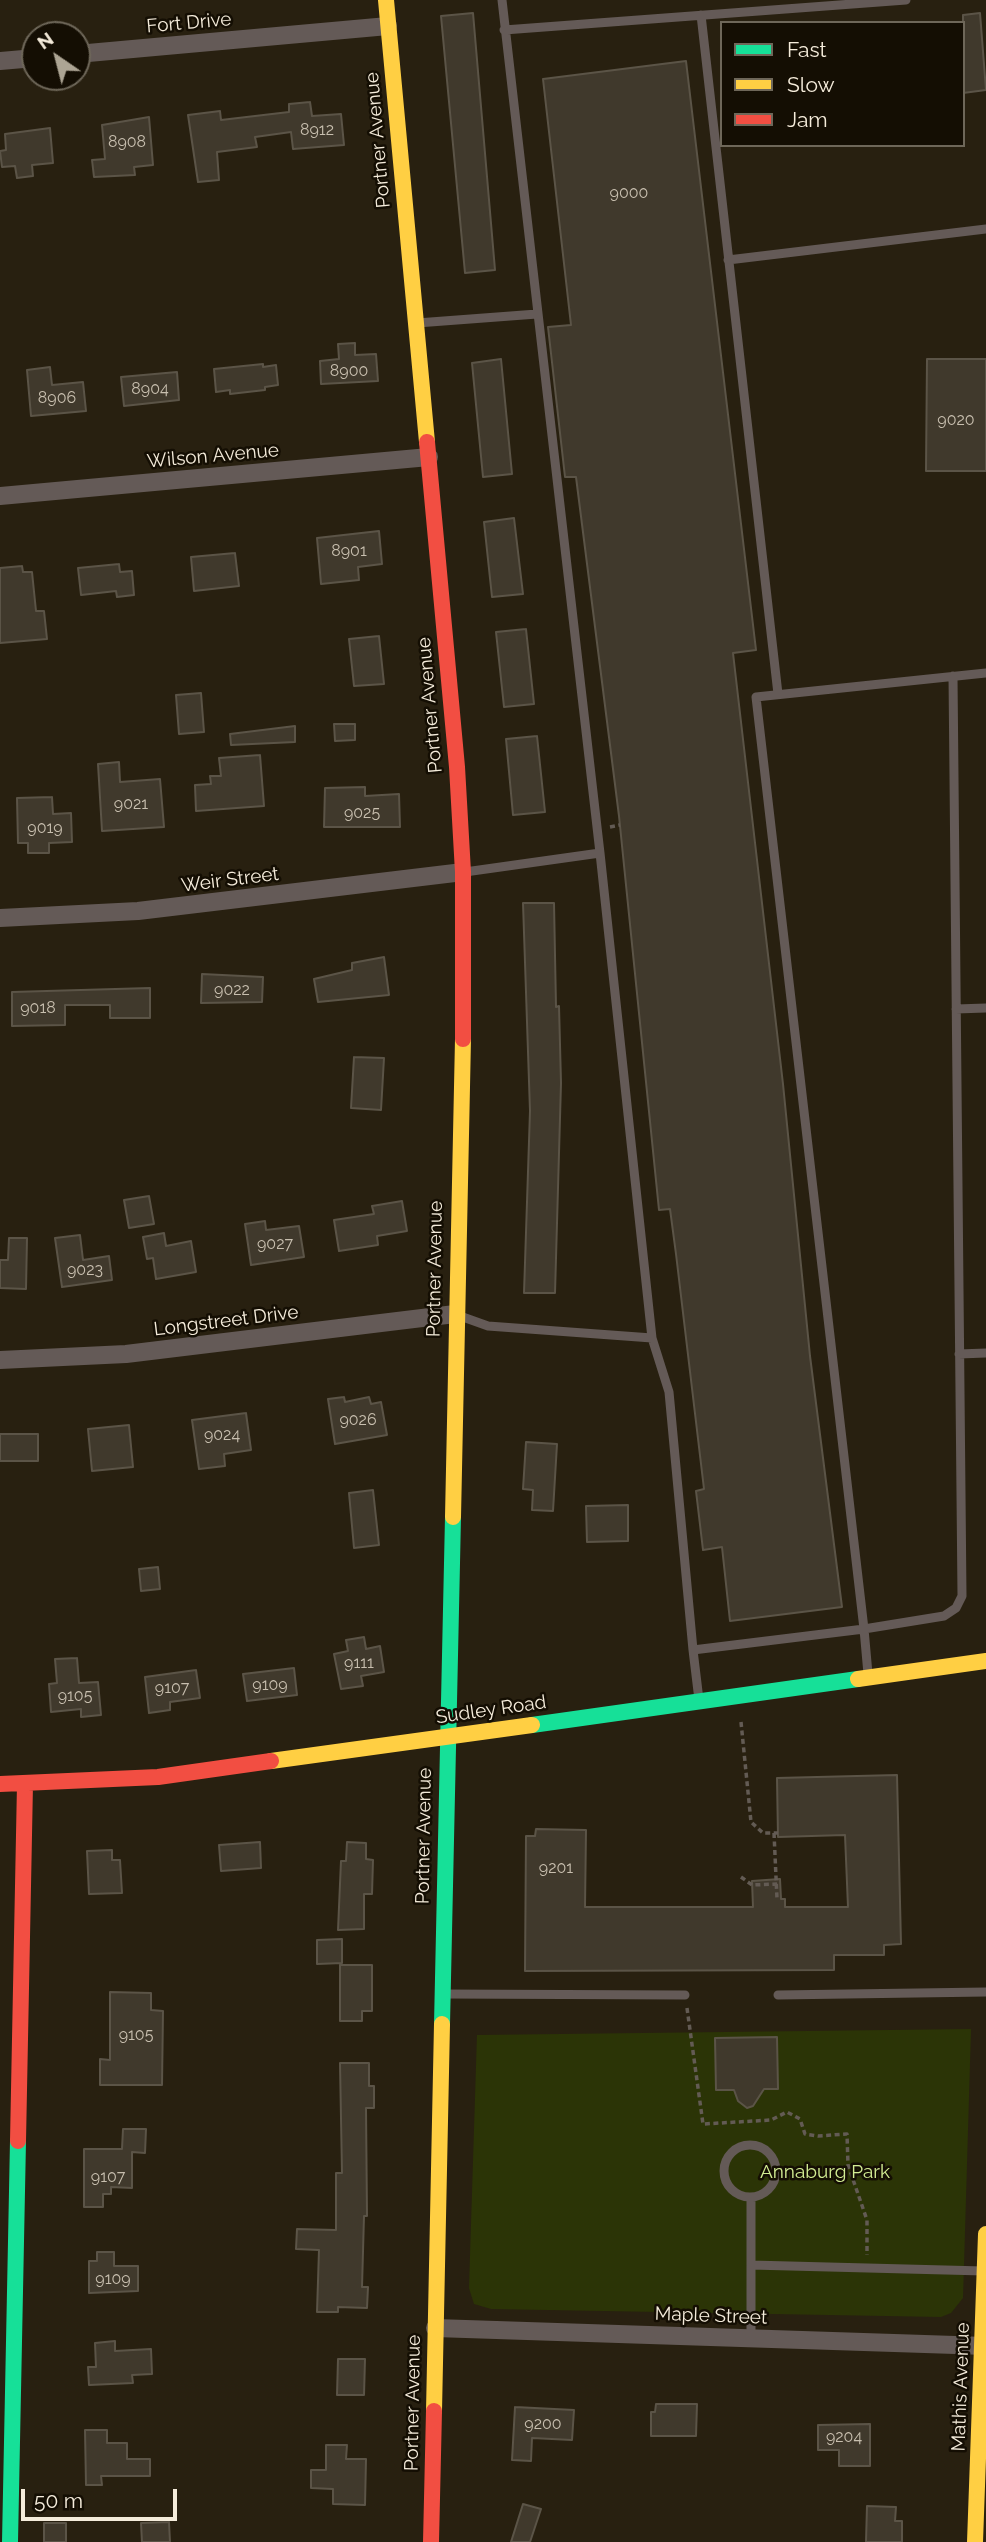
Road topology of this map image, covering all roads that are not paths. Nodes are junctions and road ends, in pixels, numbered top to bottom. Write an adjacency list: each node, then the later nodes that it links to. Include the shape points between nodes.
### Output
1 (386, 0): 5 (street, Portner Avenue)
2 (502, 0): 6 (lane)
3 (906, 0): 4 (lane)
4 (701, 15): 6 (lane); 11 (lane)
5 (388, 26): 7 (street, Fort Drive); 13 (street, Portner Avenue)
6 (504, 30): 12 (lane)
7 (91, 53)
8 (21, 59): 9 (street)
9 (0, 61)
10 (986, 229): 11 (lane)
11 (728, 260): 18 (lane)
12 (537, 314): 13 (lane); 19 (lane)
13 (416, 323): 14 (street, Portner Avenue)
14 (429, 457): 15 (street, Wilson Avenue); 20 (street, Portner Avenue)
15 (0, 496)
16 (986, 673): 17 (lane)
17 (953, 677): 18 (lane); 23 (lane)
18 (778, 694): 29 (lane, via 756,697)
19 (600, 853): 20 (lane); 25 (lane)
20 (463, 872): 21 (street, Weir Street, via 138,911); 24 (street, Portner Avenue)
21 (0, 918)
22 (986, 1008): 23 (lane)
23 (956, 1009): 27 (lane)
24 (455, 1314): 25 (lane, via 488,1326); 28 (street, Longstreet Drive, via 126,1354); 34 (street, Portner Avenue)
25 (652, 1338): 30 (lane, via 669,1392)
26 (986, 1353): 27 (lane)
27 (959, 1354): 29 (lane, via 962,1595 956,1608 944,1616)
28 (0, 1360)
29 (864, 1629): 30 (lane); 32 (lane)
30 (693, 1650): 33 (lane)
31 (986, 1661): 32 (street, Sudley Road)
32 (868, 1677): 33 (street, Sudley Road)
33 (699, 1701): 34 (street, Sudley Road)
34 (446, 1737): 36 (street, Sudley Road, via 158,1777); 38 (street, Portner Avenue)
35 (0, 1784): 36 (street, Sudley Road)
36 (25, 1784): 48 (street)
37 (986, 1992): 40 (lane)
38 (442, 1994): 39 (lane); 45 (street, Portner Avenue)
39 (685, 1995)
40 (778, 1996)
41 (751, 2197): 41 (lane, via 769,2190 777,2170 767,2150 746,2144 729,2155 724,2175 733,2191); 43 (lane)
42 (986, 2234): 44 (street, Mathis Avenue)
43 (751, 2265): 44 (lane); 46 (lane)
44 (985, 2271): 47 (street, Mathis Avenue)
45 (435, 2328): 46 (street, Maple Street); 49 (street, Portner Avenue)
46 (751, 2338): 47 (street, Maple Street)
47 (985, 2346): 50 (street, Mathis Avenue)
48 (10, 2542)
49 (431, 2542)
50 (975, 2542)

